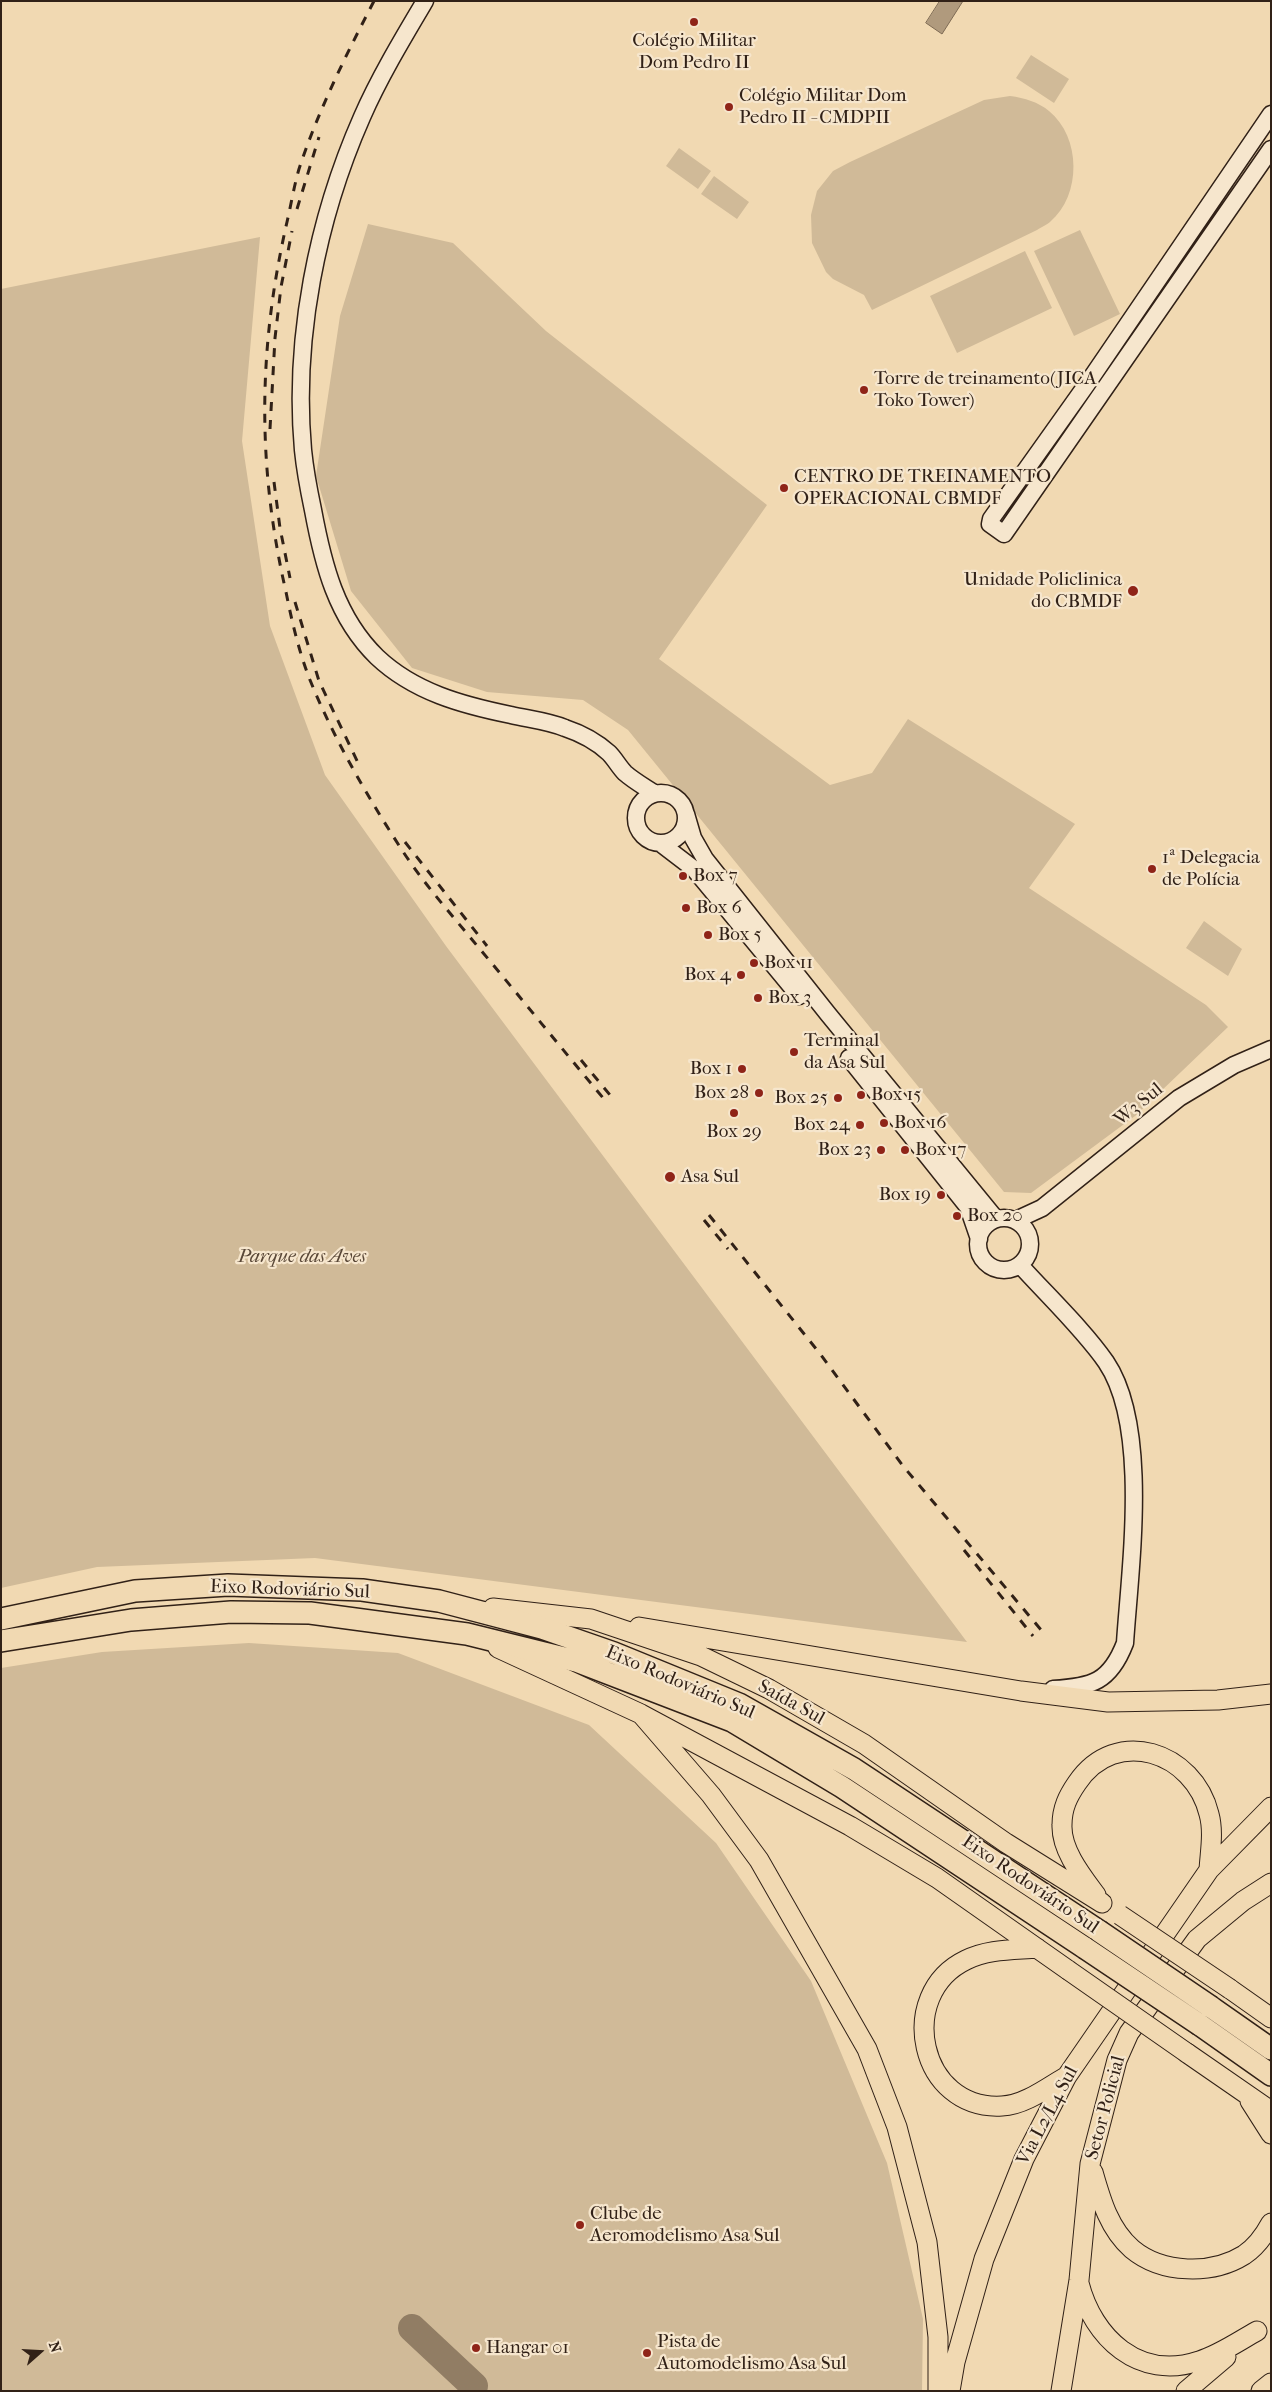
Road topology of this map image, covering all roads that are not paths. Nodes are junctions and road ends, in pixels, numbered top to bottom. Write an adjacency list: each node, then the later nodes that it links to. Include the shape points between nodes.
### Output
1 (425, 1): 10 (street, via 363,114 344,160 318,243 306,324 302,405 303,451 325,568 336,597 362,639 405,679 472,708 564,727 608,753)
2 (1271, 114): 4 (street)
3 (1271, 149): 5 (street)
4 (1206, 210): 5 (street); 6 (street)
5 (1222, 219): 7 (street)
6 (1114, 344): 7 (street); 8 (street)
7 (1129, 353): 9 (street)
8 (1006, 498): 9 (street); 9 (street, via 990,524 1004,534)
9 (1020, 510)
10 (627, 774): 11 (street); 12 (street)
11 (654, 793): 12 (street); 13 (street, via 675,797)
12 (638, 807): 14 (street, via 637,827 650,841)
13 (686, 814): 14 (street, via 685,825 679,835); 17 (street, via 705,859)
14 (660, 843): 20 (street, via 694,869 820,1020 968,1207)
15 (1271, 1049): 16 (street, W3 Sul, via 1234,1065 1180,1098)
16 (1042, 1208): 18 (street, W3 Sul); 19 (street, W3 Sul)
17 (996, 1219): 18 (street); 20 (street, via 988,1224)
18 (1016, 1220): 19 (street)
19 (1029, 1236): 21 (street, via 1029,1252)
20 (978, 1239): 21 (street, via 982,1257 988,1264 1004,1270)
21 (1020, 1265): 27 (street, via 1106,1363 1127,1411 1134,1490 1125,1644 1118,1660 1110,1671 1082,1688)
22 (439, 1601): 23 (highway, Eixo Rodoviário Sul, via 362,1590 228,1585 135,1591); 24 (main road, Saída Sul); 35 (highway, Eixo Rodoviário Sul, bridge, via 542,1628 614,1653 739,1704 854,1770 1099,1931)
23 (1, 1619)
24 (591, 1619): 27 (main road); 33 (main road, Saída Sul, via 700,1656 769,1689 864,1744 1006,1843)
25 (467, 1634): 26 (highway, Eixo Rodoviário Sul, via 310,1613 231,1612 132,1620); 29 (main road); 35 (highway, Eixo Rodoviário Sul, bridge, via 576,1661 732,1721 842,1788 1085,1948)
26 (1, 1641)
27 (1021, 1691): 28 (main road, via 1108,1702 1218,1700)
28 (1271, 1694)
29 (641, 1714): 34 (main road, via 850,1826 938,1878); 48 (main road, via 711,1795 759,1860 867,2049 897,2127 927,2242 938,2337)
30 (1271, 1807): 31 (main road, Via L2/L4 Sul)
31 (1209, 1870): 33 (main road, via 1212,1834 1209,1814 1199,1788 1182,1768 1164,1756 1138,1750 1117,1752 1099,1760 1082,1776 1066,1798 1062,1825 1067,1847); 39 (main road, Via L2/L4 Sul)
32 (1271, 1883): 43 (main road, Setor Policial, via 1243,1901 1197,1940 1129,2033 1116,2060)
33 (1102, 1903): 36 (main road, Saída Sul, bridge)
34 (1037, 1948): 39 (main road, via 989,1952 965,1960 950,1971 934,1989 923,2038 933,2068 949,2089 978,2105 1013,2103 1031,2097); 40 (main road, bridge)
35 (1206, 2016): 37 (highway, Eixo Rodoviário Sul); 38 (highway, Eixo Rodoviário Sul)
36 (1271, 2018)
37 (1271, 2049)
38 (1271, 2075)
39 (1067, 2076): 49 (main road, Via L2/L4 Sul, via 1024,2159 984,2259)
40 (1245, 2094): 41 (main road); 42 (main road)
41 (1271, 2111)
42 (1271, 2134)
43 (1090, 2164): 44 (main road, via 1102,2204 1113,2226 1132,2249 1158,2265 1195,2270 1225,2263 1244,2255 1262,2240); 45 (main road, Setor Policial)
44 (1271, 2223)
45 (1078, 2280): 46 (main road, via 1098,2327 1115,2347 1142,2360 1166,2365 1201,2361); 50 (main road, Setor Policial)
46 (1264, 2327): 51 (main road)
47 (1271, 2383): 52 (main road)
48 (938, 2391)
49 (950, 2391)
50 (1061, 2391)
51 (1186, 2391)
52 (1261, 2391)

